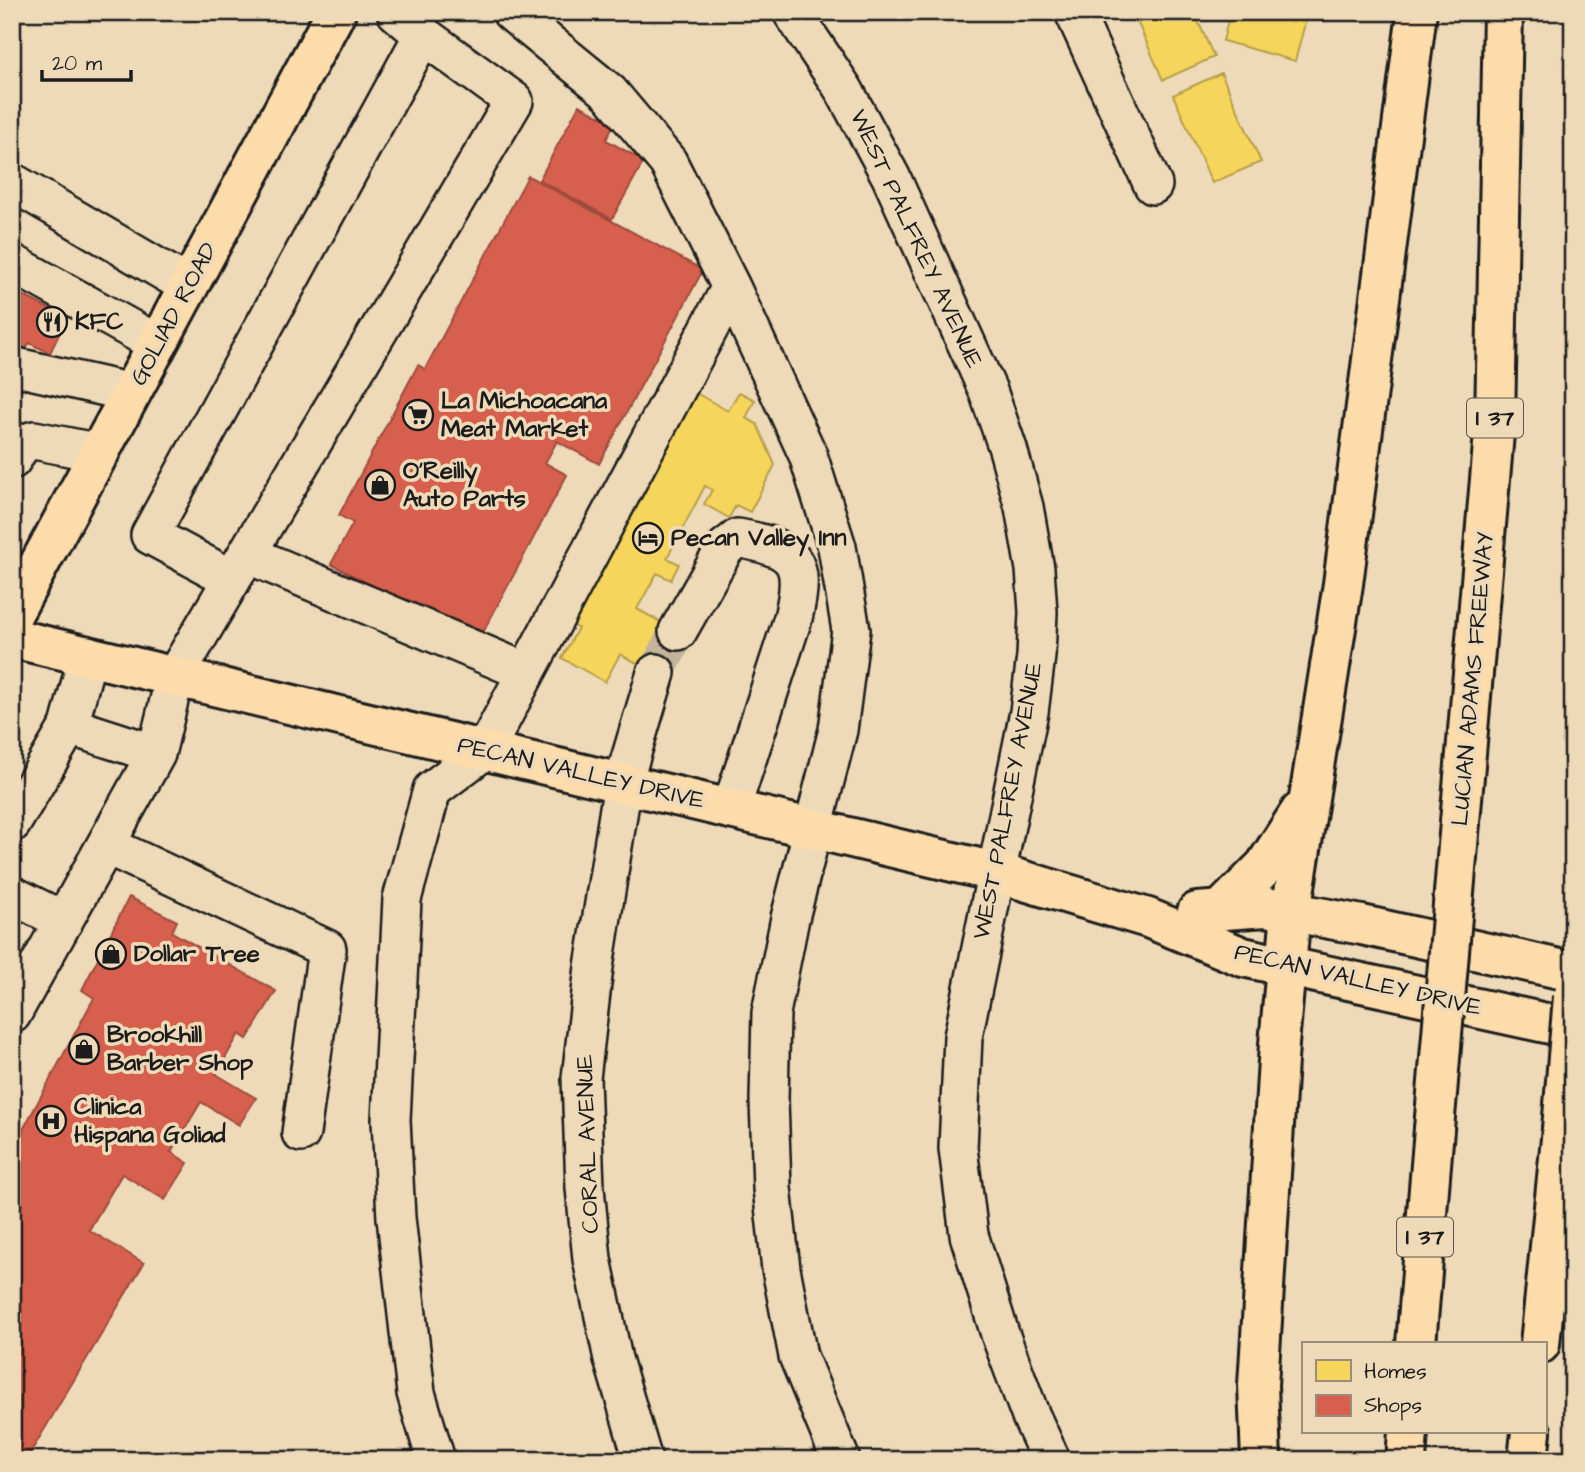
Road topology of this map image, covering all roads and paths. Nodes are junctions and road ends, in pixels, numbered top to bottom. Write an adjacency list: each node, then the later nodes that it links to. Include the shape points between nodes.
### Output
1 (336, 12): 11 (main road, GOLIAD ROAD)
2 (512, 12): 12 (street, via 608,92 668,162)
3 (792, 12): 35 (street, WEST PALFREY AVENUE, via 844,90 891,177 988,391 1024,507 1036,580 1036,656 1029,712)
4 (1074, 12): 9 (street)
5 (1417, 12): 30 (main road, via 1345,567)
6 (1503, 12): 47 (main road, LUCIAN ADAMS FREEWAY / I 37, bridge, via 1495,422)
7 (410, 24): 18 (street, via 150,535); 18 (street, via 514,101)
8 (12, 182): 11 (street)
9 (1153, 185)
10 (12, 263): 13 (street)
11 (188, 286): 13 (main road, GOLIAD ROAD)
12 (732, 287): 23 (street); 33 (street, via 808,455 837,547 851,630 838,730)
13 (158, 344): 15 (main road, GOLIAD ROAD)
14 (12, 366): 15 (street)
15 (132, 393): 16 (main road, GOLIAD ROAD)
16 (100, 453): 17 (street, via 34,440 22,444); 19 (main road, GOLIAD ROAD)
17 (12, 460)
18 (239, 567): 23 (street); 25 (street)
19 (12, 615)
20 (678, 631): 31 (street, via 726,548 738,538 792,557 800,590)
21 (12, 638): 22 (main road, PECAN VALLEY DRIVE)
22 (88, 655): 25 (main road, PECAN VALLEY DRIVE); 26 (street)
23 (526, 672): 27 (street)
24 (656, 673): 29 (street, CORAL AVENUE)
25 (175, 676): 27 (main road, PECAN VALLEY DRIVE); 28 (street)
26 (69, 726): 28 (street); 32 (street)
27 (485, 750): 29 (main road, PECAN VALLEY DRIVE); 51 (street, via 432,790 402,899 391,1120 396,1217 416,1393)
28 (156, 754): 34 (street)
29 (623, 783): 31 (main road, PECAN VALLEY DRIVE); 52 (street, CORAL AVENUE, via 581,1078 592,1259 613,1359)
30 (1308, 798): 37 (main road, via 1265,866); 38 (main road)
31 (731, 809): 33 (main road, PECAN VALLEY DRIVE)
32 (12, 823)
33 (813, 828): 35 (main road, PECAN VALLEY DRIVE); 53 (street, via 771,1013 772,1188 798,1356)
34 (106, 845): 40 (street); 46 (street, via 327,950)
35 (995, 872): 39 (main road, PECAN VALLEY DRIVE); 54 (street, WEST PALFREY AVENUE, via 963,1037 958,1148 969,1235 1000,1334)
36 (12, 895): 40 (street)
37 (1220, 910): 38 (main road, PECAN VALLEY DRIVE, via 1266,907); 39 (main road, PECAN VALLEY DRIVE)
38 (1291, 912): 41 (main road); 42 (main road, PECAN VALLEY DRIVE)
39 (1148, 918): 41 (main road, PECAN VALLEY DRIVE, via 1243,957)
40 (64, 921): 44 (street)
41 (1286, 966): 45 (main road, PECAN VALLEY DRIVE); 55 (main road, via 1258,1385)
42 (1573, 972)
43 (1573, 997): 48 (main road, bridge)
44 (12, 1014)
45 (1573, 1029)
46 (301, 1133)
47 (1416, 1342)
48 (1540, 1342)
49 (1408, 1434): 56 (main road)
50 (1531, 1434): 57 (main road)
51 (436, 1460)
52 (643, 1460)
53 (841, 1460)
54 (1051, 1460)
55 (1261, 1460)
56 (1406, 1460)
57 (1528, 1460)

